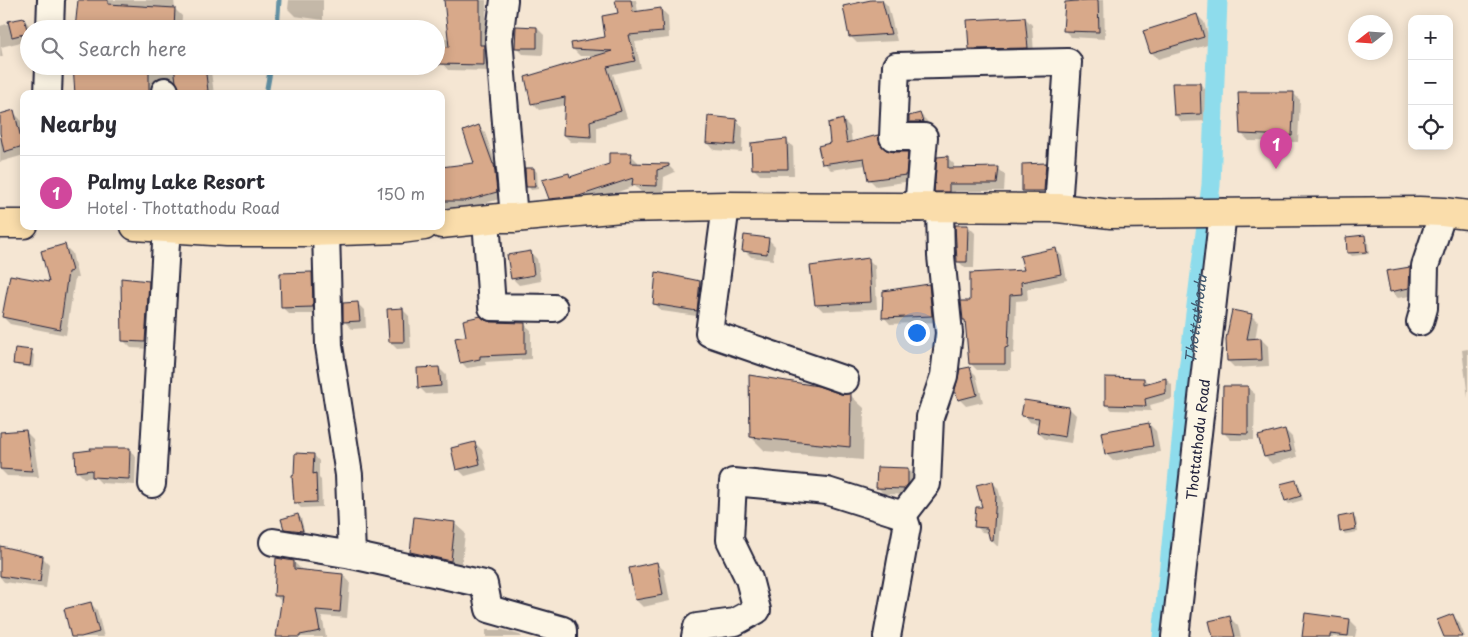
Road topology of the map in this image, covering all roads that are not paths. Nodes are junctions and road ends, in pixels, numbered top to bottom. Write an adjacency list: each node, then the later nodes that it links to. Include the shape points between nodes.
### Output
1 (51, 0): 3 (street)
2 (504, 0): 11 (street, via 499,38)
3 (50, 20)
4 (49, 75): 5 (street)
5 (48, 90)
6 (726, 206): 7 (main road); 11 (main road, via 621,208); 22 (street, via 709,333)
7 (929, 208): 8 (main road); 8 (street, via 924,137 893,136 896,66 1068,62); 24 (street, via 941,256 949,333 944,376 930,417 927,484)
8 (1058, 208): 9 (main road, via 1111,214)
9 (1213, 212): 10 (main road); 30 (street, Thottathodu Road)
10 (1456, 214): 21 (street, via 1425,266 1424,308)
11 (514, 218): 12 (main road)
12 (486, 219): 15 (main road); 20 (street, via 492,307)
13 (0, 224): 14 (main road)
14 (20, 224)
15 (445, 224)
16 (167, 230): 23 (street)
17 (203, 230): 19 (main road)
18 (363, 230): 19 (main road)
19 (326, 231): 26 (street, via 329,346 349,474)
20 (554, 308)
21 (1420, 322)
22 (845, 380)
23 (152, 484)
24 (903, 515): 28 (street, via 827,491 733,482 730,540 749,579 757,610 735,622 697,627); 29 (street, via 907,527)
25 (273, 542): 26 (street)
26 (352, 555): 27 (street, via 484,584 489,609 563,630)
27 (563, 637)
28 (695, 637)
29 (887, 637)
30 (1174, 637)

